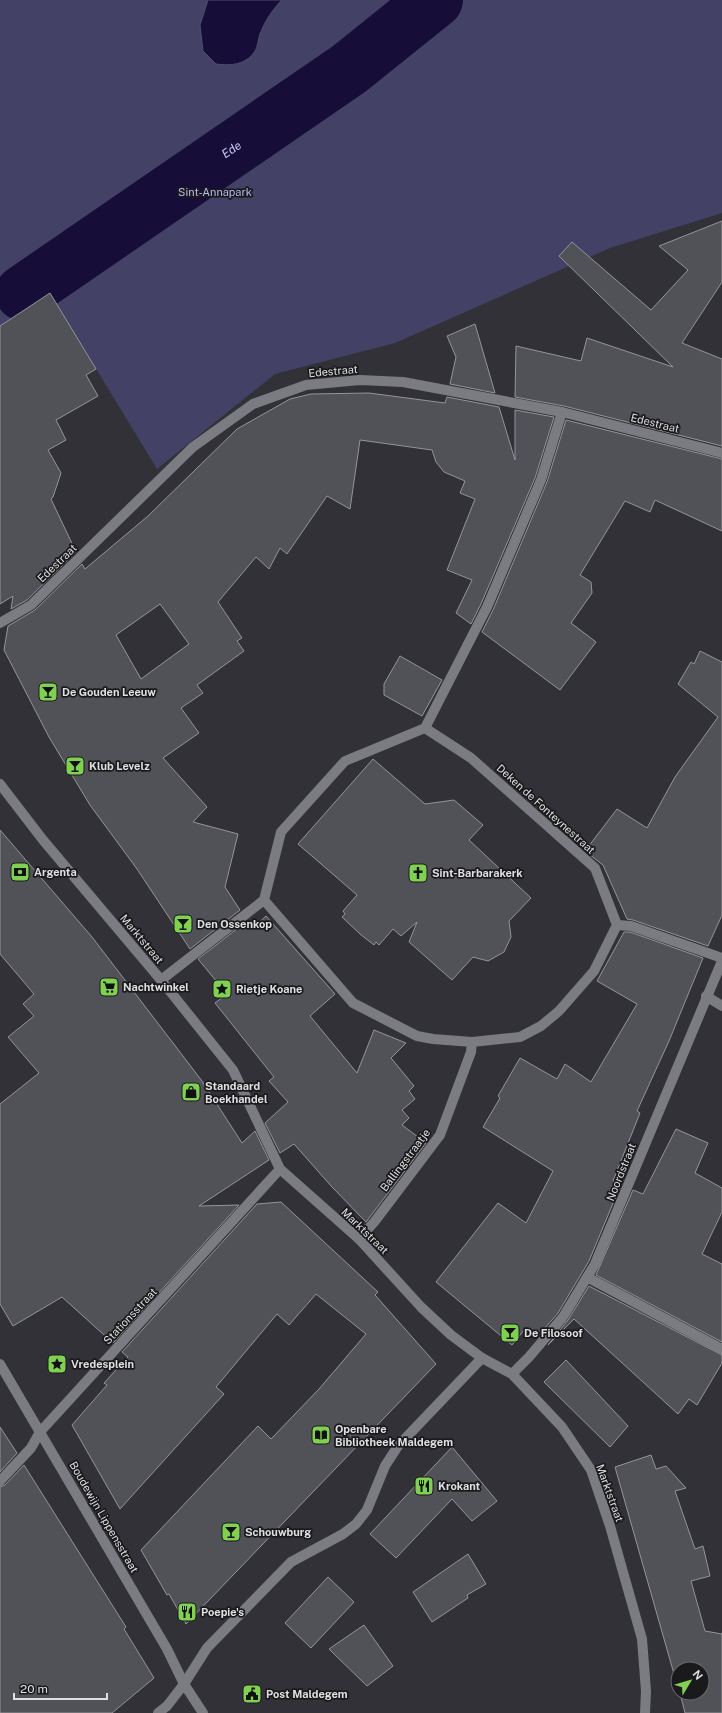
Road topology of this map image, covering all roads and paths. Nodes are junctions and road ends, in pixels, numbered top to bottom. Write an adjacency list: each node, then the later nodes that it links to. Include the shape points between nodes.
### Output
1 (562, 412): 2 (street, Edestraat); 3 (street, Edestraat, via 403,382 360,380 306,385 253,404 193,447 31,605); 4 (street, via 541,480 487,607)
2 (722, 453)
3 (0, 623)
4 (425, 728): 6 (street, via 345,761 281,832); 7 (street, Deken de Fonteynestraat, via 471,758 595,868)
5 (0, 784): 9 (street, Marktstraat, via 43,840)
6 (264, 900): 9 (street); 12 (street, via 353,1003 417,1036 433,1040)
7 (617, 925): 8 (street, via 631,926); 12 (street, via 594,971 559,1011 541,1026 520,1038)
8 (722, 959): 10 (street, Noordstraat)
9 (161, 980): 13 (street, Marktstraat, via 233,1070)
10 (706, 996): 11 (street); 15 (street, Noordstraat, via 596,1264)
11 (722, 1006)
12 (472, 1042): 14 (street, Ballingstraatje, via 471,1052 440,1135)
13 (280, 1169): 14 (street, Marktstraat); 20 (street, Stationsstraat)
14 (359, 1239): 17 (street, Marktstraat, via 421,1307 451,1335)
15 (587, 1277): 16 (street); 19 (street, Noordstraat, via 563,1317)
16 (722, 1349)
17 (482, 1358): 19 (street, Marktstraat); 22 (street, via 398,1446 385,1466 367,1510 356,1524 343,1534 291,1562 207,1648)
18 (0, 1364): 20 (street, Boudewijn Lippensstraat)
19 (512, 1374): 25 (street, Marktstraat, via 562,1427 591,1470 610,1526 642,1639)
20 (40, 1432): 21 (street, Stationsstraat, via 31,1448); 22 (street, Boudewijn Lippensstraat, via 167,1649)
21 (0, 1481)
22 (184, 1684): 23 (street, via 167,1706); 24 (street, Boudewijn Lippensstraat)
23 (158, 1713)
24 (203, 1713)
25 (645, 1713)

